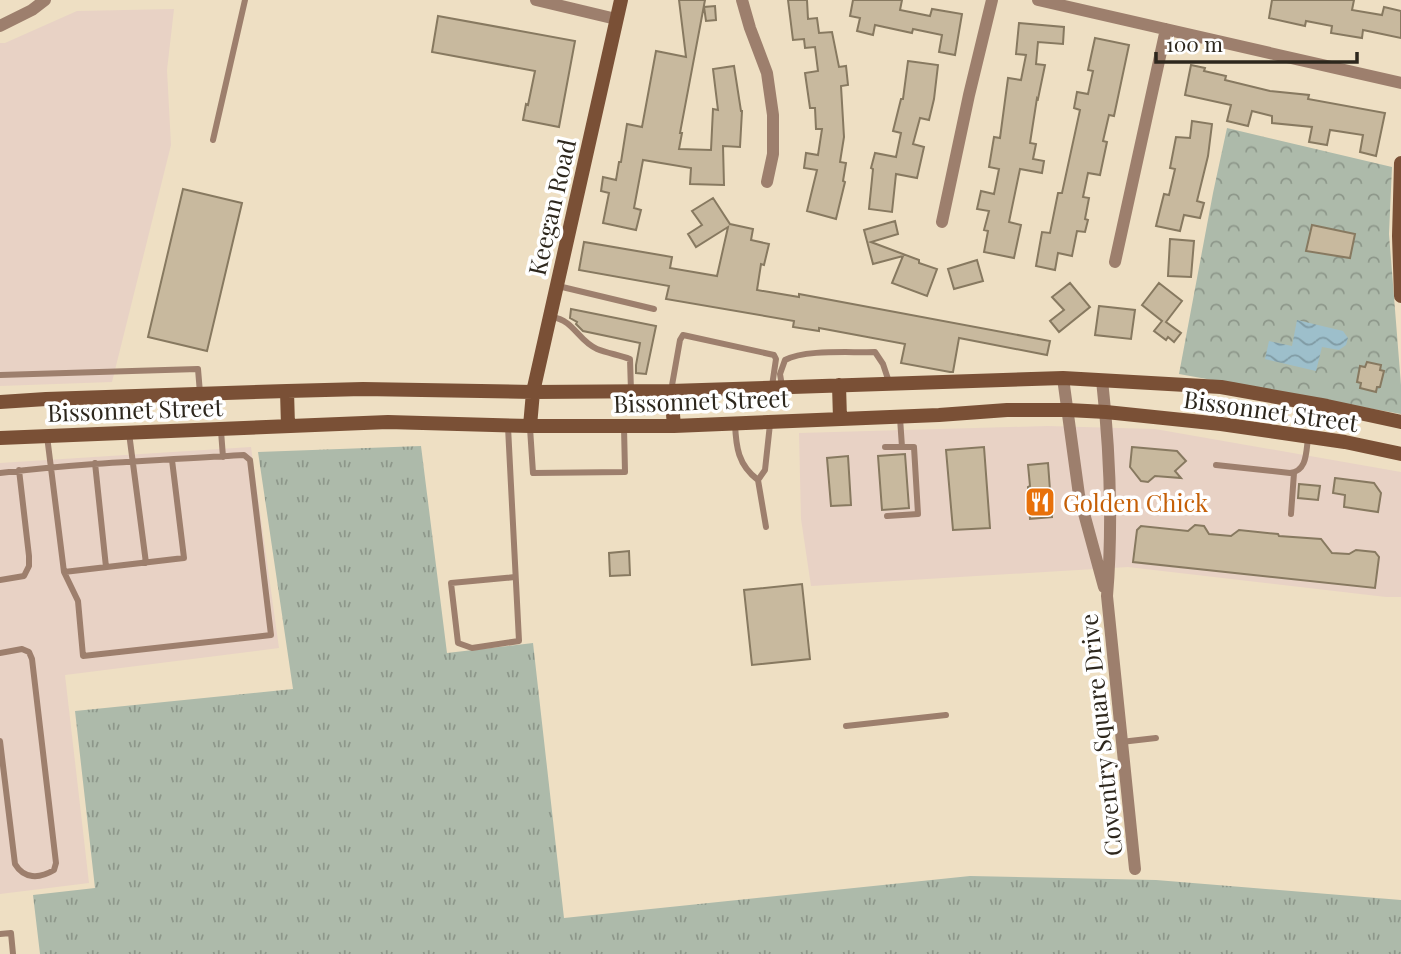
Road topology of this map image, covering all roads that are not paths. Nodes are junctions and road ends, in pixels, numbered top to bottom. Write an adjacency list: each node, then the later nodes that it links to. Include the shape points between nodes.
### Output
1 (45, 0): 10 (street)
2 (245, 0): 13 (lane)
3 (536, 0): 8 (street)
4 (621, 0): 9 (main road, Keegan Road)
5 (743, 0): 15 (street, via 767,73 773,115)
6 (992, 0): 17 (street)
7 (1038, 0): 11 (street)
8 (552, 2): 9 (street)
9 (616, 19): 19 (main road, Keegan Road)
10 (0, 26)
11 (1166, 29): 12 (street); 18 (street)
12 (1401, 83)
13 (213, 140)
14 (1401, 163): 16 (main road)
15 (767, 182)
16 (1400, 188): 20 (main road)
17 (942, 222)
18 (1115, 262)
19 (556, 286): 21 (lane); 22 (main road, Keegan Road)
20 (1401, 296)
21 (654, 309)
22 (550, 316): 30 (lane, via 568,322 595,348 630,359); 32 (main road, Keegan Road)
23 (0, 375): 33 (lane, via 198,369)
24 (1063, 378): 25 (main road, Bissonnet Street); 26 (main road, Bissonnet Street); 35 (street, Coventry Square Drive)
25 (1102, 380): 36 (street, Coventry Square Drive); 40 (main road, Bissonnet Street, via 1221,387)
26 (889, 384): 27 (main road, Bissonnet Street); 28 (lane, via 875,352 792,356 785,360)
27 (839, 385): 28 (main road, Bissonnet Street); 38 (main road)
28 (777, 387): 31 (main road, Bissonnet Street); 31 (lane, via 774,355 683,335)
29 (287, 391): 32 (main road, Bissonnet Street); 33 (main road, Bissonnet Street); 43 (main road)
30 (631, 391): 31 (main road, Bissonnet Street); 32 (main road, Bissonnet Street)
31 (671, 391): 46 (main road)
32 (533, 392): 44 (main road, Keegan Road)
33 (201, 394): 34 (main road, Bissonnet Street)
34 (0, 402)
35 (1068, 410): 36 (main road, Bissonnet Street); 37 (main road, Bissonnet Street); 73 (street, Coventry Square Drive, via 1079,495)
36 (1106, 412): 50 (main road, Bissonnet Street); 73 (street, Coventry Square Drive, via 1111,500)
37 (900, 416): 38 (main road, Bissonnet Street); 53 (lane)
38 (840, 419): 39 (main road, Bissonnet Street)
39 (771, 422): 41 (main road, Bissonnet Street); 64 (lane, via 765,470)
40 (1401, 422)
41 (735, 424): 46 (main road, Bissonnet Street); 64 (lane, via 736,446 746,471)
42 (508, 425): 43 (main road, Bissonnet Street, via 388,422); 44 (main road, Bissonnet Street); 71 (lane)
43 (288, 426): 47 (main road, Bissonnet Street)
44 (530, 426): 45 (main road, Bissonnet Street); 45 (lane, via 533,473 625,472)
45 (624, 426): 46 (main road, Bissonnet Street)
46 (674, 426)
47 (221, 429): 48 (main road, Bissonnet Street); 55 (lane)
48 (129, 432): 49 (main road, Bissonnet Street); 57 (lane)
49 (47, 435): 51 (main road, Bissonnet Street); 60 (lane)
50 (1308, 436): 54 (main road, Bissonnet Street); 62 (lane, via 1303,467)
51 (0, 438)
52 (885, 447): 53 (lane)
53 (902, 447): 66 (lane, via 914,447 918,514)
54 (1401, 454)
55 (223, 457): 56 (lane); 70 (lane, via 244,455 250,460 271,635 83,656 78,601)
56 (172, 460): 57 (lane); 68 (lane, via 184,558)
57 (133, 461): 58 (lane); 68 (lane)
58 (95, 463): 60 (lane); 69 (lane)
59 (1216, 465): 62 (lane)
60 (51, 467): 61 (lane); 70 (lane)
61 (19, 470): 63 (lane); 72 (lane, via 29,566 24,576)
62 (1294, 472): 65 (lane)
63 (0, 473)
64 (758, 480): 67 (lane)
65 (1291, 514)
66 (887, 516)
67 (766, 527)
68 (146, 563): 69 (lane)
69 (106, 567): 70 (lane)
70 (64, 572)
71 (515, 577): 71 (lane, via 451,583 458,643 472,648 519,641)
72 (0, 580)
73 (1107, 596): 79 (street, Coventry Square Drive)
74 (0, 653): 78 (lane, via 22,649 33,659 56,863 47,874 28,876 15,864)
75 (946, 715): 76 (lane)
76 (846, 726)
77 (1156, 738): 79 (lane)
78 (0, 741)
79 (1121, 741): 80 (street, Coventry Square Drive)
80 (1135, 869)
81 (0, 934): 82 (lane, via 10,933)
82 (13, 954)

